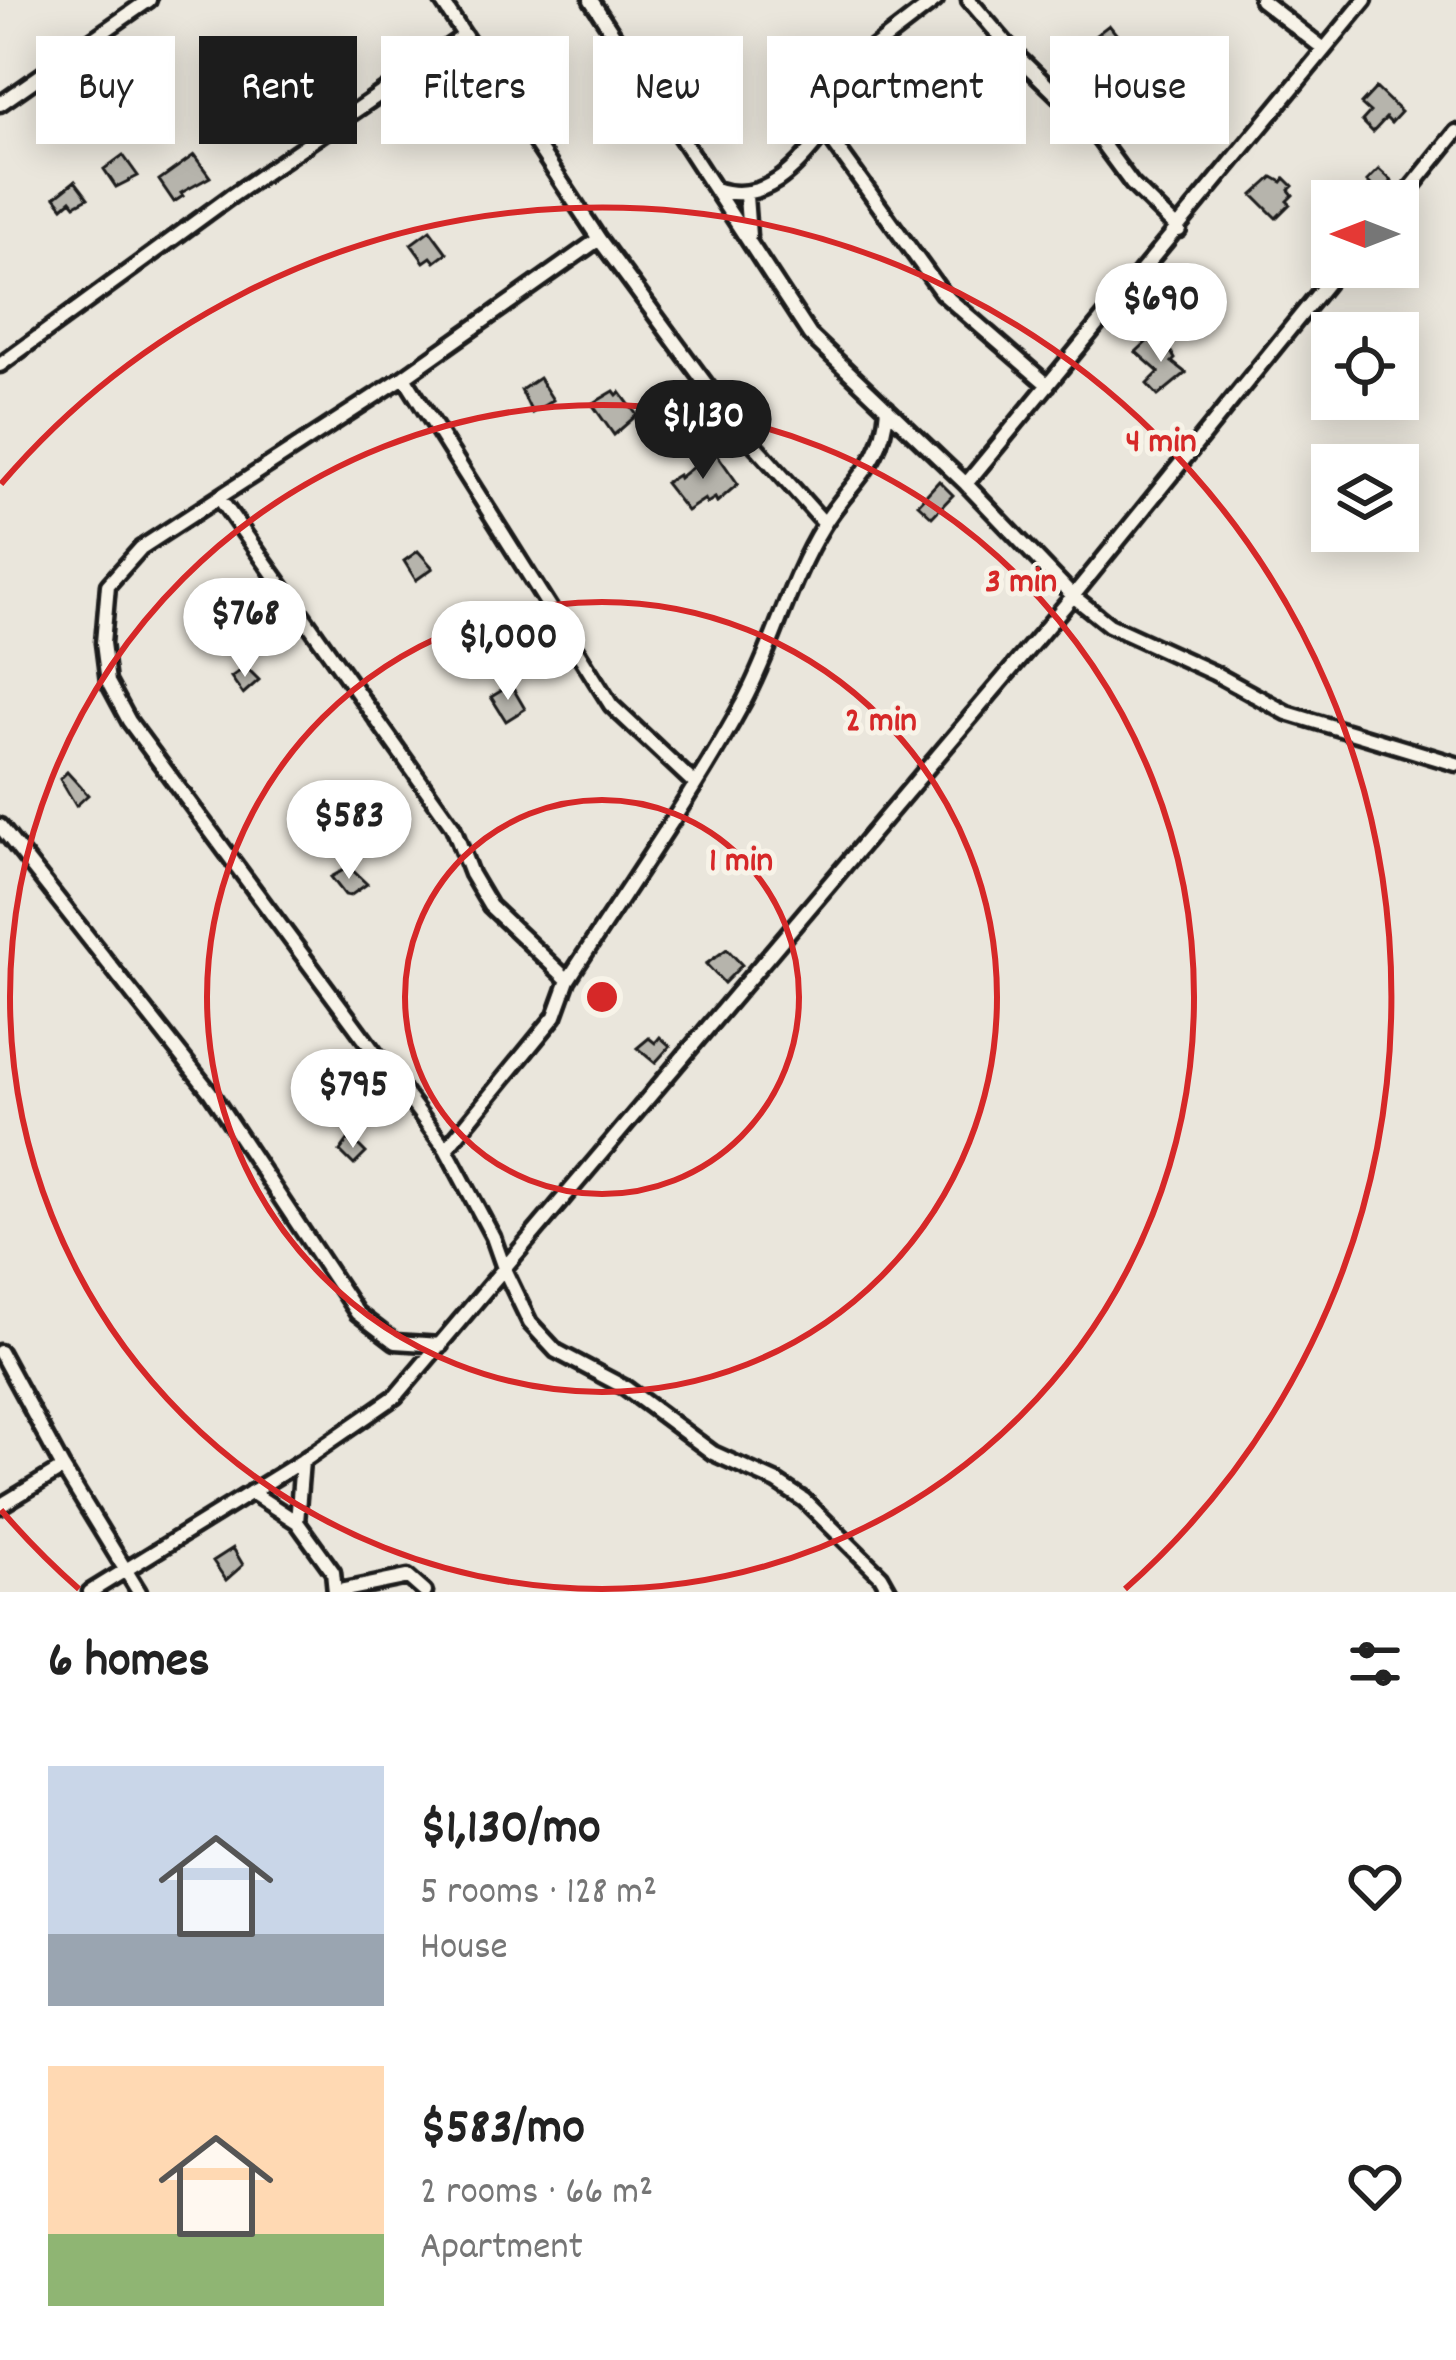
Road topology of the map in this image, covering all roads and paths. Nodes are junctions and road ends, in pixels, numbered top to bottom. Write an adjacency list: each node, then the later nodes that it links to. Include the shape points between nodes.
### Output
1 (148, 0): 12 (street)
2 (441, 0): 8 (street)
3 (591, 0): 18 (street)
4 (936, 0): 9 (street)
5 (969, 0): 20 (street)
6 (1261, 0): 10 (street)
7 (1366, 0): 10 (street)
8 (464, 36)
9 (889, 36)
10 (1324, 49): 20 (street)
11 (381, 93): 24 (street)
12 (0, 104)
13 (1456, 132): 17 (street)
14 (535, 144): 21 (street)
15 (814, 144): 19 (street)
16 (835, 144): 26 (street, via 942,293)
17 (1417, 180)
18 (714, 188): 19 (street); 22 (street)
19 (746, 196): 22 (street)
20 (1179, 230): 26 (street)
21 (598, 239): 25 (street); 30 (street, via 734,422)
22 (749, 242): 27 (street, via 810,334)
23 (1323, 288): 31 (street)
24 (0, 365)
25 (404, 377): 29 (street); 33 (street, via 611,705)
26 (1048, 385): 28 (street)
27 (887, 409): 28 (street); 30 (street, via 878,449)
28 (966, 484): 31 (street)
29 (220, 500): 35 (street, via 453,827 490,906); 36 (street, via 141,548 108,585 108,682)
30 (824, 524): 33 (street, via 746,698)
31 (1073, 596): 32 (street, via 1109,625 1287,713); 37 (street)
32 (1456, 764)
33 (694, 783): 35 (street)
34 (0, 826): 38 (street, via 210,1092 358,1313 395,1342)
35 (568, 980): 36 (street, via 554,1016)
36 (446, 1149): 37 (street)
37 (505, 1271): 38 (street); 50 (street, via 530,1323 556,1352 626,1388 713,1453 804,1500)
38 (441, 1345): 40 (street, via 396,1396)
39 (0, 1352): 41 (street)
40 (302, 1461): 42 (street); 44 (street)
41 (62, 1468): 43 (street); 45 (street)
42 (251, 1492): 44 (street); 45 (street)
43 (0, 1506)
44 (297, 1522): 48 (street, via 333,1572)
45 (123, 1570): 46 (street); 47 (street)
46 (90, 1592)
47 (139, 1592)
48 (335, 1592): 49 (street, via 408,1577)
49 (424, 1592)
50 (890, 1592)

